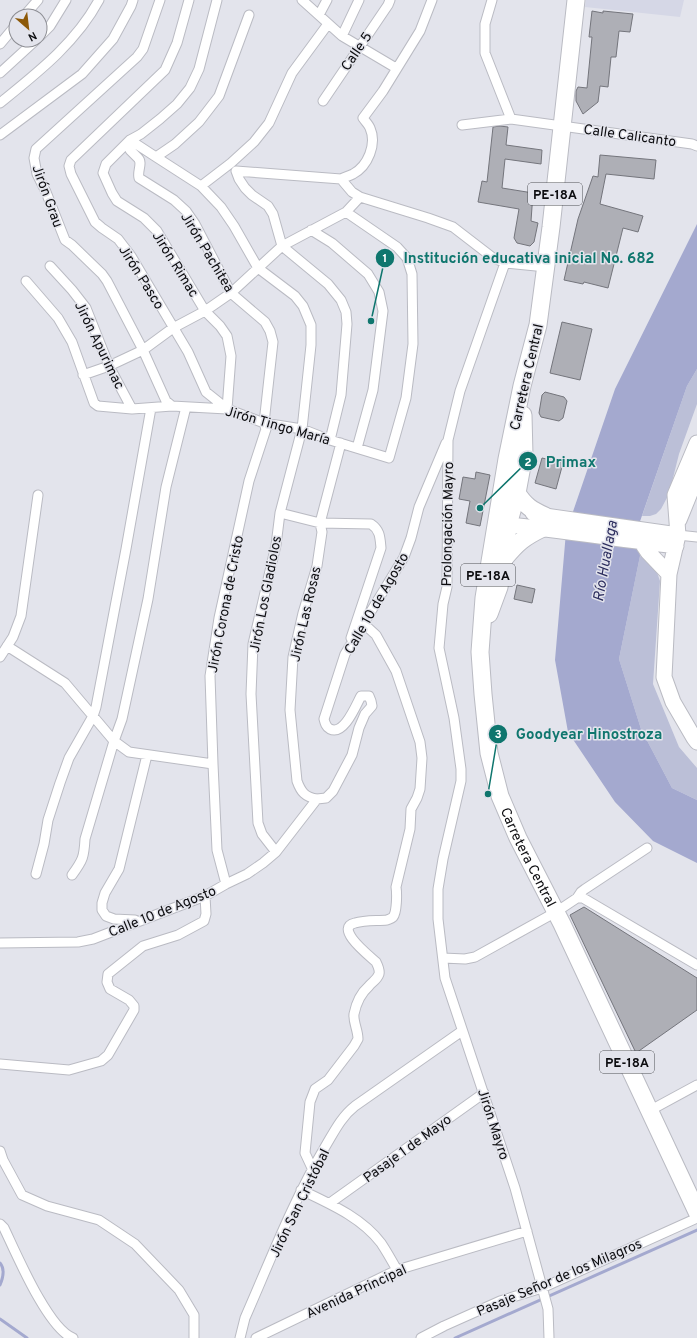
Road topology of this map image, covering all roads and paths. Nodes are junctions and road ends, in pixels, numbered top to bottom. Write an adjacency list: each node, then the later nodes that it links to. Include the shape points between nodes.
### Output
1 (38, 0): 15 (street)
2 (66, 0): 19 (street)
3 (99, 0): 28 (street, via 65,47 42,70)
4 (133, 0): 32 (street, via 113,39 82,74)
5 (160, 0): 50 (street, Jirón Grau, via 143,49 137,57 36,149 34,158 37,174 65,240 107,281)
6 (189, 0): 49 (street, Jirón Pasco, via 177,43 164,70 71,160 69,166 95,222 118,240 131,256)
7 (217, 0): 33 (street, Jirón Rimac, via 199,69 190,88 160,119)
8 (302, 0): 17 (street)
9 (327, 0): 17 (street)
10 (359, 0): 21 (street)
11 (390, 0): 23 (street, Calle 5)
12 (432, 0): 25 (street, via 420,31)
13 (492, 0): 29 (street, via 485,24 485,54)
14 (576, 0): 31 (highway, Carretera Central / PE-18A)
15 (31, 8)
16 (248, 15): 35 (street, via 219,96 199,122)
17 (318, 15): 18 (street)
18 (328, 24): 21 (street); 37 (street, via 292,73 268,123 254,142)
19 (48, 28)
20 (8, 34): 22 (street)
21 (342, 36): 23 (street)
22 (0, 44)
23 (359, 47): 25 (street); 27 (street, Calle 5)
24 (27, 48): 26 (street)
25 (396, 68): 36 (street, via 363,118 372,134 371,152 364,165 354,174)
26 (0, 73)
27 (323, 101)
28 (0, 103)
29 (510, 119): 30 (street, Calle Calicanto); 31 (street, Calle Calicanto)
30 (462, 125)
31 (562, 125): 34 (street, Calle Calicanto); 44 (highway, Carretera Central / PE-18A)
32 (0, 136)
33 (130, 140): 35 (street); 47 (street, Jirón Pachitea, via 130,150 139,159 139,178 174,200 186,211); 48 (street, Jirón Rimac, via 106,164 105,179 117,201 144,218 157,231)
34 (695, 142)
35 (156, 157): 37 (street)
36 (341, 179): 38 (street); 41 (street, via 236,171 245,188 268,206 273,214)
37 (201, 186): 45 (street, via 230,219)
38 (360, 197): 39 (street); 42 (street, via 453,227 492,257)
39 (346, 212): 40 (street); 65 (street, Jirón Tingo María, via 397,247 407,258 412,274 413,344 406,398 389,458)
40 (310, 230): 41 (street); 65 (street, via 332,243 368,274 379,292 383,311 373,390)
41 (282, 246): 45 (street); 61 (street, via 328,284 341,300 346,312 341,395)
42 (505, 263): 44 (street); 62 (street, Prolongación Mayro, via 460,391)
43 (50, 266): 51 (street, Jirón Apurimac, via 86,308)
44 (546, 267): 53 (highway, Carretera Central / PE-18A, via 538,325)
45 (258, 268): 47 (street); 60 (street, Jirón Los Gladiolos, via 295,296 303,306 310,325 311,345)
46 (26, 281): 52 (street, via 63,326 72,342)
47 (231, 293): 48 (street); 59 (street, Jirón Pachitea, via 265,322 273,342)
48 (205, 311): 49 (street); 58 (street, Jirón Rimac, via 227,336 230,347)
49 (173, 328): 50 (street); 58 (street, Jirón Pasco, via 188,352 206,392)
50 (143, 350): 51 (street); 54 (street, Jirón Grau, via 166,401)
51 (109, 366): 52 (street); 56 (street, Jirón Apurimac)
52 (83, 375): 56 (street, Jirón Tingo María, via 94,403 98,406)
53 (522, 386): 68 (highway, Carretera Central / PE-18A); 68 (highway, PE-18A, via 524,455)
54 (172, 406): 55 (street, Jirón Tingo María); 57 (street, Jirón Tingo María)
55 (186, 407): 58 (street, Jirón Tingo María); 83 (street, via 166,487 148,599 132,676)
56 (132, 408): 57 (street, Jirón Tingo María)
57 (151, 408): 82 (street)
58 (227, 409): 59 (street, Jirón Tingo María)
59 (264, 422): 60 (street, Jirón Tingo María); 86 (street, Jirón Corona de Cristo, via 266,429 249,481 218,625 210,676)
60 (302, 429): 61 (street, Jirón Tingo María); 69 (street, Jirón Los Gladiolos)
61 (330, 440): 64 (street, Jirón Tingo María)
62 (448, 440): 77 (street, Calle 10 de Agosto, via 419,507 404,557); 98 (street, Prolongación Mayro, via 447,587 439,648 454,718 461,781 438,889 438,919)
63 (697, 443): 72 (main road, via 675,495)
64 (341, 444): 65 (street, Jirón Tingo María); 70 (street, Jirón Las Rosas)
65 (357, 448)
66 (697, 455): 72 (main road, via 690,493)
67 (38, 496): 79 (street, via 21,616)
68 (509, 510): 71 (main road); 71 (highway, via 522,500); 75 (highway, PE-18A); 78 (highway, Carretera Central / PE-18A, via 484,598)
69 (280, 513): 70 (street); 89 (street, Jirón Los Gladiolos, via 276,545 253,644 251,694 258,823 262,834)
70 (320, 522): 80 (street, via 370,524 376,528 380,538 381,548); 87 (street, Jirón Las Rosas, via 322,532 317,566 302,613 293,657 290,710 297,780 301,792)
71 (549, 523): 74 (main road); 75 (highway, via 526,536)
72 (677, 535): 73 (street); 74 (main road); 76 (main road)
73 (697, 537)
74 (641, 538): 76 (main road, via 648,552)
75 (504, 559): 78 (highway, PE-18A, via 499,587)
76 (670, 574): 84 (main road, via 664,677 673,702)
77 (364, 624): 80 (street, Calle 10 de Agosto); 107 (street, via 376,635 396,671 420,742 421,775 417,798 411,809 410,829 396,887 394,914 387,920 354,923 348,931 353,940 376,962 380,973 360,997 354,1013 358,1039 328,1080 315,1089 313,1094 305,1153)
78 (480, 636): 95 (highway, Carretera Central / PE-18A, via 489,753 500,796 518,838)
79 (8, 646): 81 (street); 82 (street, via 65,684)
80 (345, 654): 87 (street, Calle 10 de Agosto, via 324,719 325,725 333,730 342,728 361,696 369,696 372,706 365,714 352,755 333,791 326,798)
81 (0, 657)
82 (93, 716): 83 (street); 90 (street, via 69,758 60,782 48,820)
83 (114, 741): 85 (street, via 129,752); 91 (street, via 86,839 84,855)
84 (697, 742)
85 (148, 755): 86 (street); 96 (street, via 119,869 102,903 102,910 106,916)
86 (213, 764): 92 (street, Jirón Corona de Cristo, via 217,850)
87 (317, 800): 89 (street, Calle 10 de Agosto)
88 (647, 848): 94 (street, via 585,889)
89 (276, 852): 92 (street, Calle 10 de Agosto, via 247,874)
90 (36, 874)
91 (72, 875)
92 (226, 884): 93 (street, Calle 10 de Agosto)
93 (205, 896): 96 (street, Calle 10 de Agosto); 101 (street, via 204,921 178,935 143,946 108,974 107,982 110,989 130,1000 134,1010 105,1058 69,1070)
94 (577, 898): 95 (street); 99 (street, via 583,898)
95 (556, 912): 98 (street, via 475,957); 104 (highway, Carretera Central / PE-18A)
96 (140, 921): 97 (street, Calle 10 de Agosto, via 78,942)
97 (0, 943)
98 (443, 958): 100 (street, Jirón Mayro, via 445,978)
99 (697, 965)
100 (462, 1031): 103 (street, Jirón Mayro); 107 (street, Jirón San Cristóbal, via 348,1112)
101 (0, 1064)
102 (697, 1085): 104 (street)
103 (484, 1093): 109 (street, Pasaje 1 de Mayo); 113 (street, Jirón Mayro)
104 (649, 1111): 110 (highway, Carretera Central / PE-18A)
105 (0, 1151): 106 (street)
106 (1, 1160): 117 (street, via 22,1195 46,1206 99,1220 135,1244 179,1290 194,1315)
107 (312, 1168): 108 (street, Jirón San Cristóbal)
108 (301, 1190): 109 (street); 118 (street, Jirón San Cristóbal, via 245,1318)
109 (330, 1203): 114 (street, via 360,1222 380,1242)
110 (697, 1212)
111 (697, 1218): 115 (street, Pasaje Señor de los Milagros)
112 (0, 1224): 116 (street, via 52,1318)
113 (527, 1231): 114 (street, Avenida Principal); 115 (street, Jirón Mayro)
114 (397, 1270): 119 (street, Avenida Principal)
115 (542, 1289): 120 (street, Pasaje Señor de los Milagros, via 500,1301); 121 (street, Jirón Mayro, via 548,1309)
116 (73, 1338)
117 (194, 1338)
118 (240, 1338)
119 (256, 1338)
120 (421, 1338)
121 (549, 1338)

